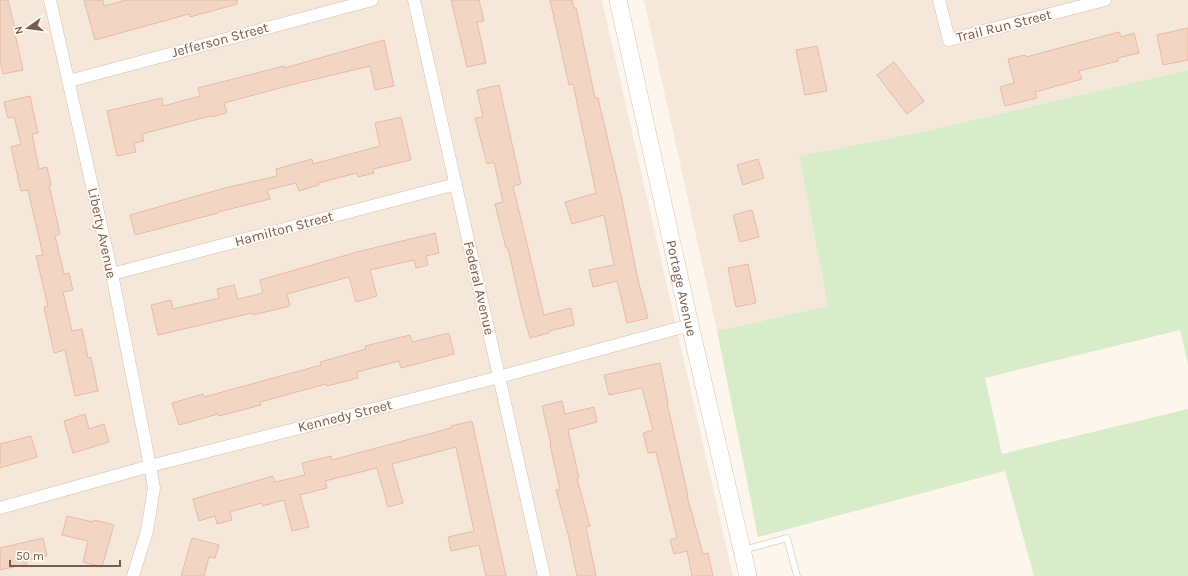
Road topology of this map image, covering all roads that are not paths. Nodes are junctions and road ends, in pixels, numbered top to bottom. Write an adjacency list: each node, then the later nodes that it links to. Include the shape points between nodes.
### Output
1 (50, 0): 7 (street, Liberty Avenue)
2 (372, 0): 7 (street, Jefferson Street)
3 (414, 0): 8 (street, Federal Avenue)
4 (618, 0): 10 (street, Portage Avenue)
5 (939, 0): 6 (street, Trail Run Street, via 949,40)
6 (1105, 0)
7 (68, 81): 9 (street, Liberty Avenue)
8 (456, 184): 9 (street, Hamilton Street); 11 (street, Federal Avenue)
9 (112, 274): 12 (street, Liberty Avenue)
10 (690, 325): 11 (street, Kennedy Street); 14 (street, Portage Avenue)
11 (499, 377): 12 (street, Kennedy Street); 16 (street, Federal Avenue)
12 (150, 466): 13 (street, Kennedy Street); 15 (street, Liberty Avenue, via 154,488 147,531)
13 (0, 508)
14 (742, 550): 17 (street, Portage Avenue); 18 (lane, via 787,538)
15 (133, 576)
16 (544, 576)
17 (748, 576)
18 (797, 576)

